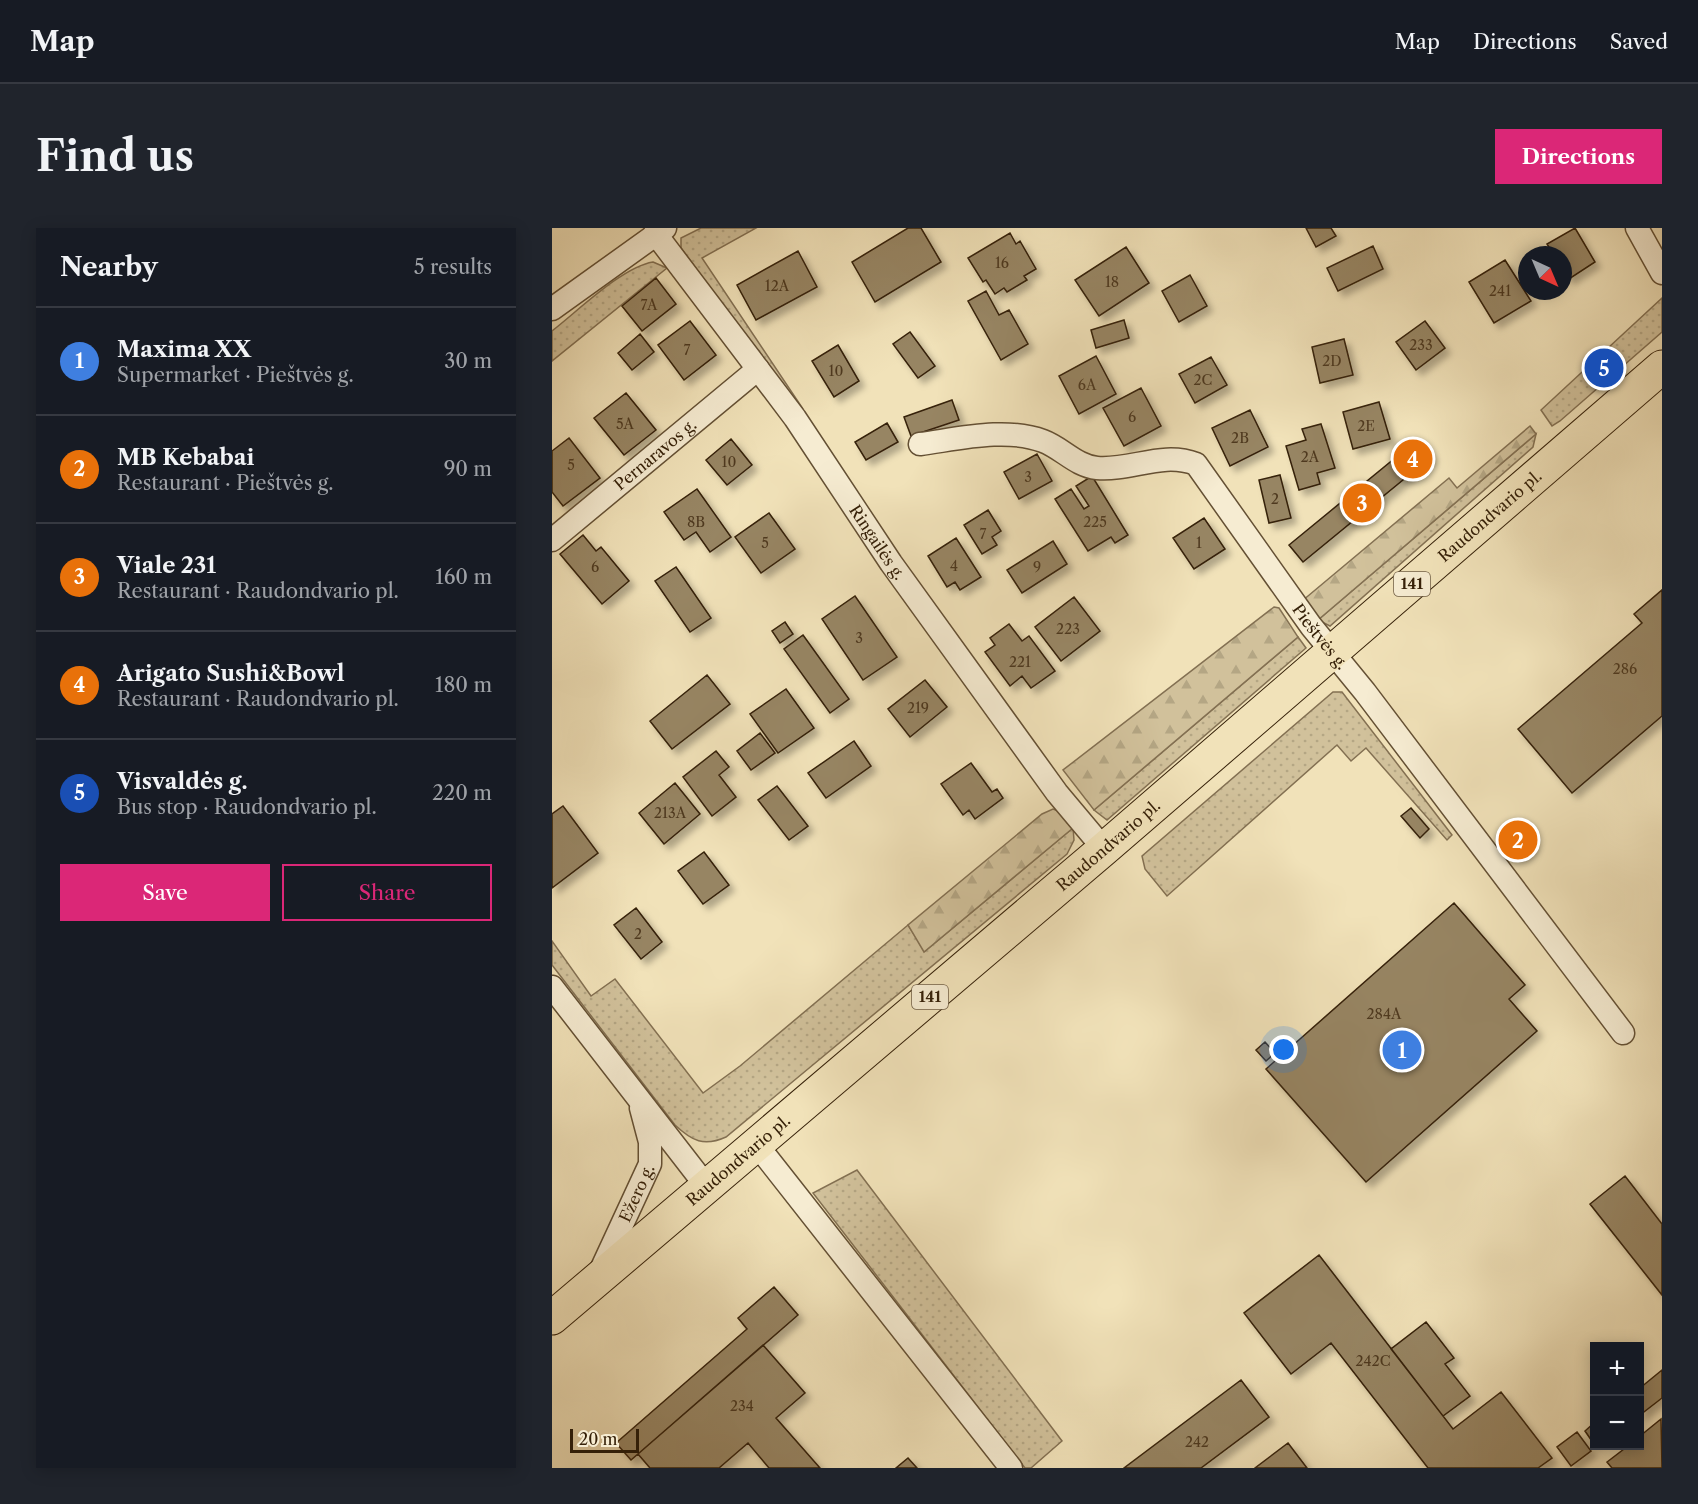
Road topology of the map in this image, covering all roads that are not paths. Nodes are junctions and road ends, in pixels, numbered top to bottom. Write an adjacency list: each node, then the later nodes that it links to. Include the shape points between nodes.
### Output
1 (1637, 228): 3 (street)
2 (660, 231): 4 (street); 6 (street, Ringailės g.)
3 (1662, 273)
4 (552, 309)
5 (1662, 368): 9 (main road, Raudondvario pl. / 141)
6 (758, 369): 8 (street, Pernaravos g.); 10 (street, Ringailės g., via 1057,793)
7 (920, 444): 9 (street, Pieštvės g., via 981,436 1018,437 1043,441 1084,465 1098,468 1168,458 1196,464)
8 (552, 540)
9 (1332, 653): 10 (main road, Raudondvario pl. / 141); 12 (street, Pieštvės g.)
10 (1104, 849): 14 (main road, Raudondvario pl. / 141)
11 (552, 987): 13 (street, Ežero g.)
12 (1623, 1033)
13 (639, 1101): 15 (street, Ežero g.); 16 (street, Ežero g., via 650,1142 651,1164)
14 (757, 1145): 15 (main road, Raudondvario pl. / 141); 18 (street)
15 (707, 1187): 16 (main road, Raudondvario pl. / 141)
16 (596, 1281): 17 (main road, Raudondvario pl. / 141)
17 (552, 1318)
18 (1011, 1468)

